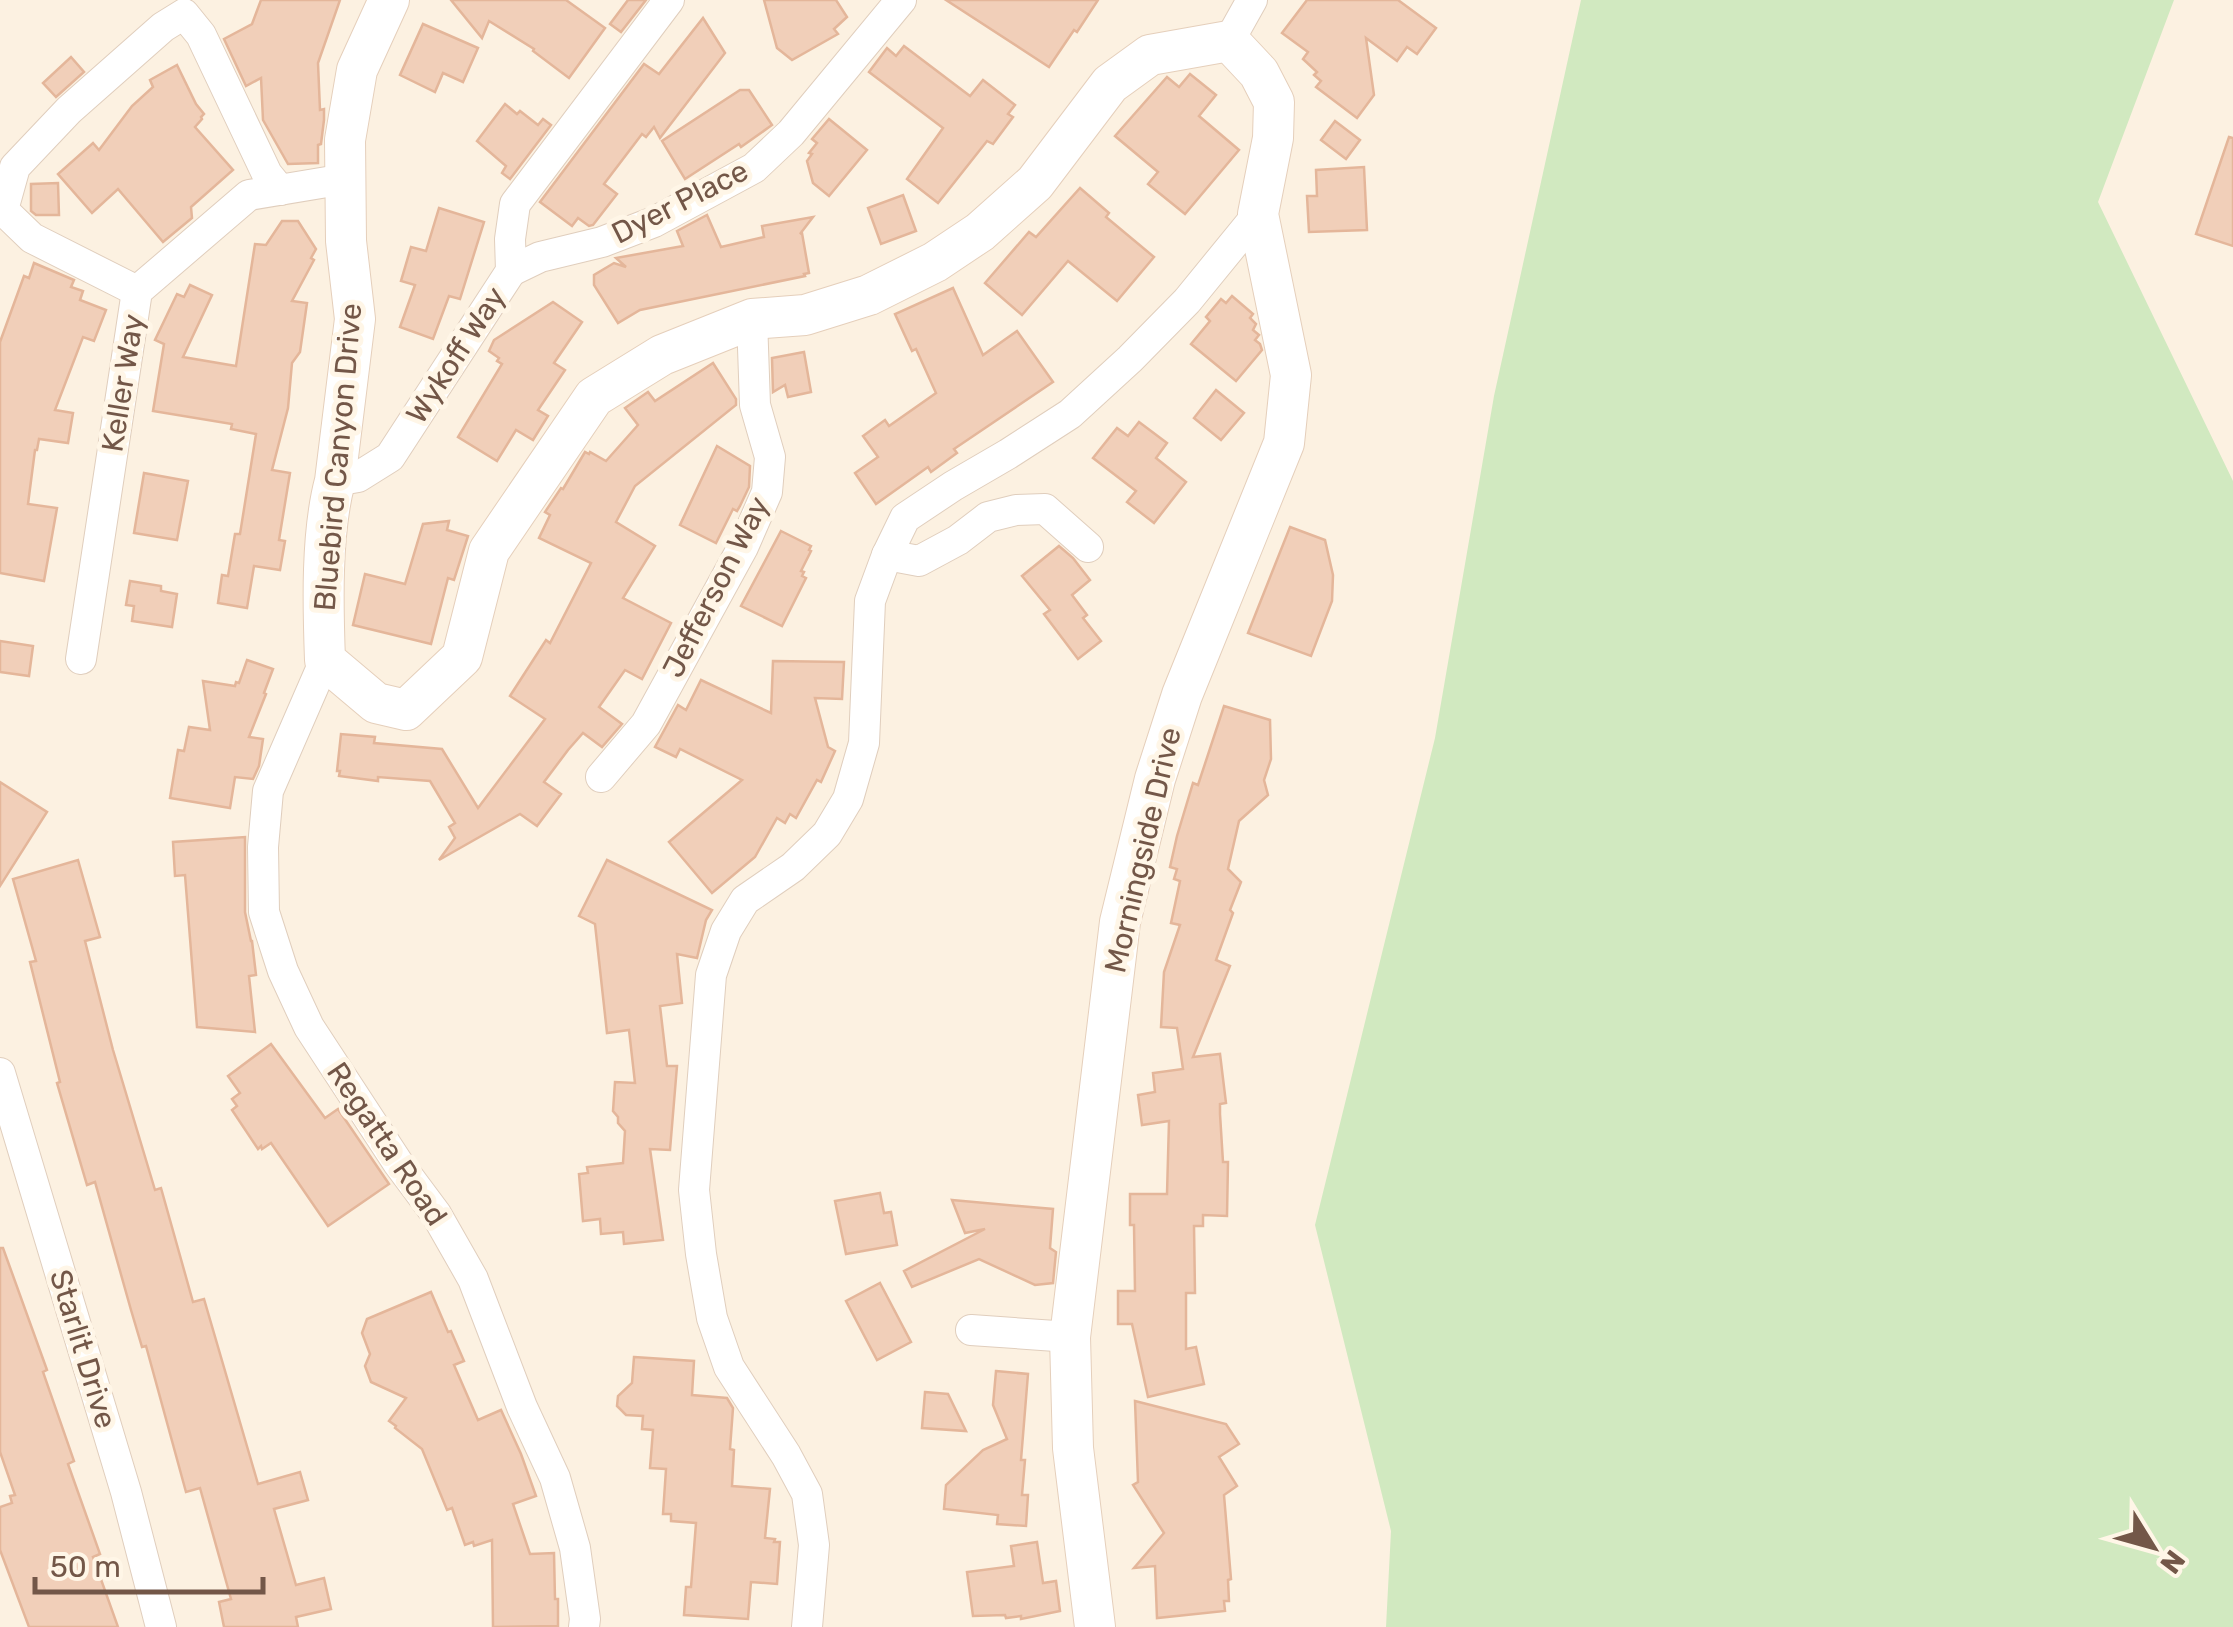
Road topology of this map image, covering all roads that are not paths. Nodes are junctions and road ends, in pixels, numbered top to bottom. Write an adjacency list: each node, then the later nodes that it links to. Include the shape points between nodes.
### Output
1 (389, 0): 6 (street, Bluebird Canyon Drive, via 358,70 344,140)
2 (669, 0): 9 (street, Wykoff Way, via 514,204)
3 (901, 0): 9 (street, Dyer Place, via 754,168 654,222)
4 (1252, 0): 5 (street)
5 (1229, 41): 8 (street, via 1259,73 1274,102 1274,138); 11 (street, via 1150,55 1110,84 1036,183 935,262 869,295 805,315)
6 (345, 179): 7 (street, Keller Way); 12 (street, Bluebird Canyon Drive, via 354,319)
7 (280, 190): 10 (street, Keller Way, via 249,195); 10 (street, via 200,35 184,14 163,27 15,167 4,210 32,238)
8 (1258, 214): 14 (street, via 1187,301 1106,381 1070,414 905,518); 20 (street, Morningside Drive, via 1291,375 1284,444 1182,694 1136,852 1120,922)
9 (511, 271): 12 (street, Wykoff Way, via 390,457)
10 (137, 291): 15 (street, Keller Way)
11 (752, 318): 16 (street, via 662,356 594,397 489,551 462,656 406,710 376,703); 17 (street, Jefferson Way, via 755,405 770,457 767,492 744,547 646,724)
12 (335, 482): 16 (street, Bluebird Canyon Drive)
13 (1088, 547): 14 (street, via 1044,509 1016,510 988,517 919,561)
14 (887, 555): 23 (street, via 870,601 864,743 848,799 827,834 746,900 726,931 711,975 694,1190 712,1318 730,1367 806,1494 814,1545)
15 (81, 660)
16 (325, 660): 22 (street, Regatta Road, via 268,791 264,912 309,1027 473,1279 555,1478 576,1548)
17 (602, 778)
18 (0, 1073): 21 (street, Starlit Drive)
19 (971, 1330): 20 (street)
20 (1070, 1337): 24 (street, Morningside Drive, via 1073,1448)
21 (161, 1627)
22 (584, 1627)
23 (807, 1627)
24 (1095, 1627)

